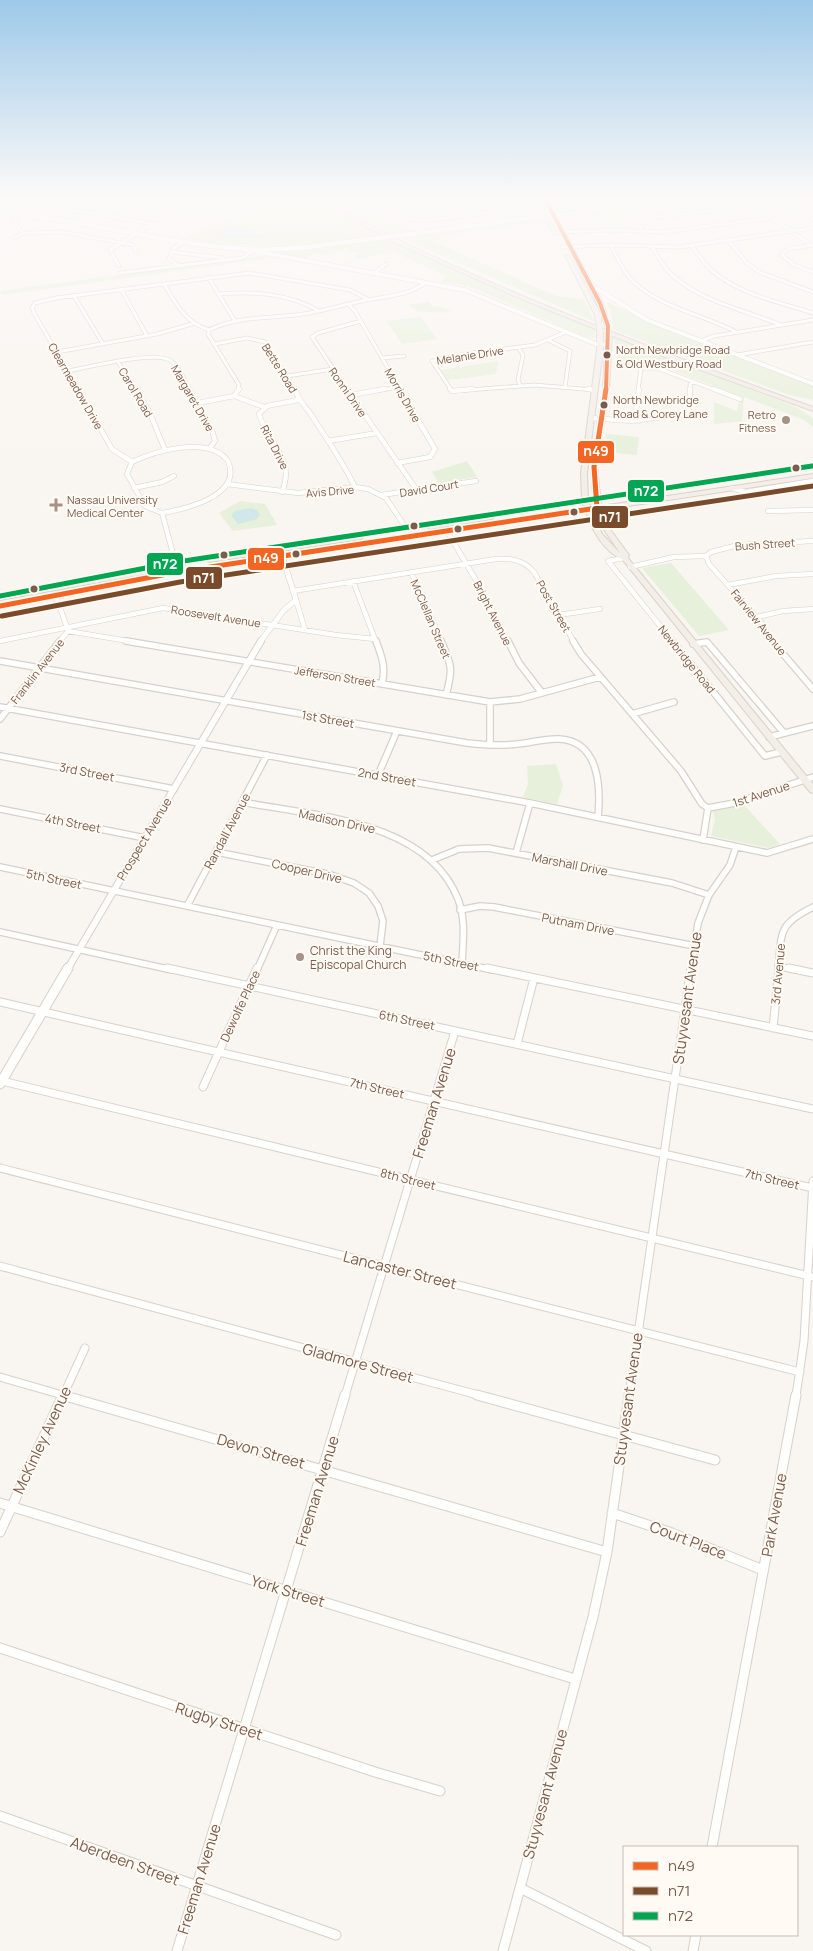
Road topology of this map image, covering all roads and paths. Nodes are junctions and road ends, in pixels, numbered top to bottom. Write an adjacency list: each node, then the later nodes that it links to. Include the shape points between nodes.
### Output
1 (129, 288): 15 (street, Clearmeadow Drive)
2 (167, 288): 28 (street)
3 (214, 288): 16 (street)
4 (339, 288): 18 (street, Clearmeadow Drive)
5 (417, 288): 18 (street, via 409,294)
6 (452, 288): 31 (street, via 469,291)
7 (501, 288): 58 (highway, via 624,339)
8 (509, 288): 58 (highway)
9 (584, 288): 19 (main road)
10 (592, 288): 20 (main road)
11 (594, 288): 22 (street)
12 (643, 288): 32 (street, via 676,307)
13 (693, 288): 29 (street)
14 (744, 288): 24 (street)
15 (121, 289): 17 (street, Clearmeadow Drive); 33 (street)
16 (218, 294): 23 (street, via 257,292 304,302); 26 (street)
17 (74, 296): 37 (street); 42 (street, Clearmeadow Drive, via 42,301 33,307)
18 (368, 300): 21 (street)
19 (590, 300): 20 (street); 39 (main road, bridge, via 598,315)
20 (598, 300): 22 (street); 40 (main road, bridge, via 608,326)
21 (348, 304): 23 (street); 27 (street, Morris Drive)
22 (621, 304): 35 (street, via 647,320)
23 (319, 311): 26 (street)
24 (813, 313)
25 (813, 320): 29 (street)
26 (235, 321): 30 (street)
27 (361, 321): 45 (street, Morris Drive); 47 (street, Ronni Drive, via 312,337)
28 (192, 324): 30 (street); 33 (street)
29 (781, 325): 32 (street)
30 (209, 330): 38 (street)
31 (566, 332): 34 (street, Melanie Drive); 39 (street)
32 (736, 332): 35 (street)
33 (147, 336): 37 (street)
34 (548, 340): 41 (street, Melanie Drive); 54 (street, via 570,351)
35 (701, 341): 43 (street)
36 (813, 342): 43 (street)
37 (102, 344): 42 (street)
38 (215, 344): 49 (street, Bette Road, via 249,338 262,340); 57 (street, via 238,385)
39 (601, 344): 40 (street); 55 (main road)
40 (609, 344): 67 (main road)
41 (518, 347): 52 (street, via 522,355); 52 (street, Melanie Drive, via 432,361 452,390)
42 (57, 352): 48 (street, Clearmeadow Drive)
43 (737, 355): 51 (street)
44 (404, 356): 45 (street)
45 (382, 358): 53 (street, Morris Drive)
46 (118, 362): 48 (street, Margaret Drive); 62 (street, Margaret Drive, via 153,356 169,359 174,362); 74 (street, Carol Road, via 149,411)
47 (333, 369): 49 (street); 56 (street, Ronni Drive)
48 (68, 371): 75 (street, Clearmeadow Drive, via 112,449)
49 (287, 376): 60 (street, Bette Road)
50 (694, 382): 59 (street); 68 (street, via 690,384 686,414); 68 (street, via 657,368 641,368 636,411)
51 (813, 384)
52 (520, 386): 54 (street, Melanie Drive)
53 (398, 387): 56 (street); 76 (street, Morris Drive, via 435,451 427,458)
54 (566, 387): 55 (street, Melanie Drive)
55 (595, 390): 66 (main road)
56 (351, 395): 69 (street, Ronni Drive)
57 (234, 396): 62 (street); 63 (street)
58 (781, 396): 61 (highway); 64 (highway); 65 (highway)
59 (740, 399)
60 (298, 400): 63 (street, Rita Drive); 70 (street, Bette Road)
61 (813, 401)
62 (198, 403): 73 (street, Margaret Drive, via 215,437)
63 (264, 407): 87 (street, Rita Drive, via 260,418 288,469 288,480)
64 (813, 408)
65 (813, 416)
66 (591, 418): 67 (street); 71 (main road)
67 (601, 419): 68 (street); 72 (main road)
68 (639, 421)
69 (376, 433): 70 (street); 76 (street, Ronni Drive)
70 (328, 441): 83 (street, Bette Road)
71 (588, 444): 72 (main road); 90 (main road, via 584,476)
72 (597, 445): 89 (main road, via 594,467)
73 (209, 449): 74 (street); 82 (street, via 224,456 230,464)
74 (165, 450): 75 (street)
75 (132, 462): 84 (street, via 127,474)
76 (398, 463): 86 (street, Ronni Drive)
77 (813, 469): 89 (main road)
78 (813, 474): 85 (main road)
79 (174, 476): 84 (street)
80 (476, 480): 86 (street, David Court)
81 (813, 481): 85 (street, via 745,492)
82 (227, 484): 87 (street, Avis Drive); 93 (street, via 201,503)
83 (355, 487): 87 (street, Avis Drive); 88 (street, Avis Drive)
84 (134, 488): 93 (street, via 145,506)
85 (732, 488): 89 (main road)
86 (416, 489): 88 (street, David Court)
87 (282, 492)
88 (381, 495): 95 (street)
89 (597, 505): 90 (main road); 99 (main road, Newbridge Road, via 601,521)
90 (586, 507): 94 (main road); 95 (main road); 99 (main road, Newbridge Road, via 599,535 618,556)
91 (813, 510): 92 (street)
92 (768, 511)
93 (162, 513): 102 (street)
94 (447, 531): 95 (main road); 100 (street, Bright Avenue)
95 (410, 534): 97 (main road)
96 (813, 542): 98 (street, Bush Street, via 738,545)
97 (281, 553): 102 (main road); 107 (street)
98 (706, 556): 101 (street, Bush Street, via 674,557); 106 (street, Fairview Avenue)
99 (624, 558): 101 (main road, Newbridge Road); 143 (street, Newbridge Road, via 608,561 765,756)
100 (466, 564): 103 (street, Post Street); 114 (street, Post Street, via 503,558 527,564); 128 (street, Bright Avenue, via 519,663)
101 (630, 566): 121 (main road, Newbridge Road)
102 (177, 569): 108 (main road); 109 (main road)
103 (411, 572): 105 (street, Post Street); 129 (street, McClellan Street, via 449,658 452,673)
104 (813, 574): 106 (street, via 776,576)
105 (353, 581): 107 (street, Post Street); 119 (street)
106 (728, 585): 115 (street, Fairview Avenue)
107 (292, 591): 110 (street)
108 (56, 594): 111 (main road); 117 (street, Franklin Avenue)
109 (0, 598)
110 (296, 600): 116 (street, Prospect Avenue); 118 (street)
111 (0, 606)
112 (600, 609): 114 (street)
113 (813, 609): 115 (street)
114 (558, 615): 125 (street, Post Street, via 581,654)
115 (757, 617): 127 (street, Fairview Avenue)
116 (272, 625): 117 (street, Roosevelt Avenue, via 163,608); 118 (street, Roosevelt Avenue); 123 (street, Prospect Avenue)
117 (67, 629): 120 (street, Roosevelt Avenue); 123 (street, Jefferson Street); 124 (street, Franklin Avenue)
118 (305, 630): 119 (street, Roosevelt Avenue)
119 (375, 638): 126 (street, via 386,670)
120 (0, 641)
121 (693, 644): 139 (street, Newbridge Road, via 707,642); 140 (main road, Newbridge Road)
122 (0, 661): 124 (street, 1st Street)
123 (249, 662): 126 (street, Jefferson Street); 130 (street, Prospect Avenue)
124 (40, 668): 130 (street, 1st Street); 134 (street, Franklin Avenue)
125 (600, 677): 128 (street, Jefferson Street); 135 (street, Post Street)
126 (382, 684): 129 (street, Jefferson Street)
127 (813, 689)
128 (542, 693): 131 (street, Jefferson Street)
129 (446, 695): 131 (street, Jefferson Street)
130 (226, 701): 138 (street, 1st Street); 141 (street, Prospect Avenue)
131 (490, 702): 142 (street)
132 (674, 702): 135 (street)
133 (0, 707): 134 (street, 2nd Street)
134 (8, 708): 136 (street, Franklin Avenue); 141 (street, 2nd Street)
135 (632, 714): 152 (street, Post Street)
136 (0, 719)
137 (813, 726): 139 (street)
138 (397, 731): 142 (street, 1st Street); 146 (street)
139 (784, 733): 140 (street)
140 (769, 737): 143 (main road, Newbridge Road)
141 (201, 743): 144 (street, 2nd Street); 148 (street, Prospect Avenue)
142 (490, 745): 154 (street, 1st Street, via 557,739 582,747 591,758 599,780)
143 (781, 752): 147 (main road, Newbridge Road)
144 (267, 755): 146 (street, 2nd Street); 150 (street, Randall Avenue)
145 (0, 756): 148 (street, 3rd Street)
146 (378, 776): 151 (street, 2nd Street)
147 (809, 779): 149 (main road, Newbridge Road); 152 (street, 1st Avenue, via 735,803)
148 (174, 789): 155 (street, Prospect Avenue)
149 (813, 790)
150 (242, 802): 159 (street, Randall Avenue); 161 (street, Madison Drive, via 370,827 401,839)
151 (530, 803): 154 (street, 2nd Street); 160 (street)
152 (708, 808): 157 (street)
153 (0, 809): 155 (street, 4th Street)
154 (598, 817): 157 (street, 2nd Street)
155 (145, 838): 163 (street, Prospect Avenue)
156 (813, 839): 158 (street, 2nd Street, via 772,853)
157 (703, 840): 158 (street, 2nd Street)
158 (736, 847): 164 (street, Stuyvesant Avenue, via 726,872)
159 (216, 852): 165 (street, Randall Avenue); 170 (street, Cooper Drive, via 354,882 369,893 378,906 383,921)
160 (516, 854): 161 (street, Marshall Drive, via 472,847 449,851); 164 (street, Marshall Drive, via 672,883)
161 (432, 860): 167 (street, Madison Drive, via 450,883)
162 (0, 867): 163 (street, 5th Street)
163 (114, 891): 165 (street, 5th Street); 172 (street, Prospect Avenue)
164 (709, 895): 171 (street, Stuyvesant Avenue, via 701,911)
165 (187, 906): 168 (street, 5th Street)
166 (813, 907): 174 (street, 3rd Avenue, via 793,917 786,925 780,942)
167 (460, 910): 171 (street, Putnam Drive, via 494,907); 173 (street, Madison Drive)
168 (277, 925): 170 (street, 5th Street); 177 (street, Dewolfe Place)
169 (0, 932): 172 (street, 6th Street)
170 (380, 946): 173 (street, 5th Street)
171 (695, 946): 179 (street, Stuyvesant Avenue)
172 (80, 949): 177 (street, 6th Street); 180 (street, Prospect Avenue)
173 (462, 963): 176 (street, 5th Street)
174 (778, 966): 175 (street); 181 (street, 3rd Avenue)
175 (813, 973)
176 (534, 978): 179 (street, 5th Street); 184 (street)
177 (250, 986): 182 (street, 6th Street); 185 (street, Dewolfe Place)
178 (0, 1002): 180 (street, 7th Street)
179 (686, 1010): 181 (street, 5th Street); 186 (street, Stuyvesant Avenue)
180 (42, 1012): 185 (street, 7th Street); 187 (street, Prospect Avenue)
181 (773, 1028): 183 (street, 5th Street)
182 (455, 1031): 184 (street, 6th Street); 189 (street, Freeman Avenue)
183 (813, 1036)
184 (517, 1044): 186 (street, 6th Street)
185 (219, 1052): 188 (street, Dewolfe Place); 189 (street, 7th Street)
186 (675, 1078): 190 (street, 6th Street); 191 (street, Stuyvesant Avenue)
187 (1, 1083): 193 (street, 8th Street)
188 (203, 1087)
189 (434, 1102): 191 (street, 7th Street); 193 (street, Freeman Avenue)
190 (813, 1108)
191 (664, 1154): 195 (street, 7th Street); 196 (street, Stuyvesant Avenue)
192 (0, 1168): 198 (street, Lancaster Street)
193 (411, 1180): 196 (street, 8th Street); 198 (street, Freeman Avenue)
194 (813, 1181): 195 (street, Park Avenue)
195 (813, 1188): 199 (street, Park Avenue)
196 (652, 1238): 199 (street, 8th Street); 200 (street, Stuyvesant Avenue)
197 (0, 1266): 202 (street, Gladmore Street)
198 (385, 1266): 200 (street, Lancaster Street); 202 (street, Freeman Avenue)
199 (810, 1276): 203 (street, Park Avenue)
200 (638, 1330): 203 (street, Lancaster Street); 206 (street, Stuyvesant Avenue)
201 (85, 1348): 205 (street, McKinley Avenue)
202 (356, 1362): 206 (street, Gladmore Street); 208 (street, Freeman Avenue)
203 (800, 1372): 214 (street, Park Avenue)
204 (0, 1377): 205 (street, Devon Street)
205 (63, 1395): 208 (street, Devon Street); 210 (street, McKinley Avenue)
206 (623, 1434): 207 (street, Gladmore Street); 211 (street, Stuyvesant Avenue)
207 (715, 1460)
208 (323, 1469): 213 (street, Devon Street); 215 (street, Freeman Avenue)
209 (0, 1503): 210 (street, York Street)
210 (12, 1507): 212 (street, McKinley Avenue); 215 (street, York Street)
211 (612, 1513): 213 (street, Stuyvesant Avenue); 214 (street, Court Place, via 672,1532)
212 (0, 1532)
213 (607, 1552): 217 (street, Stuyvesant Avenue)
214 (763, 1570): 221 (street, Park Avenue)
215 (287, 1591): 217 (street, York Street); 218 (street, Freeman Avenue)
216 (0, 1648): 218 (street, Rugby Street)
217 (575, 1679): 223 (street, Stuyvesant Avenue)
218 (244, 1729): 219 (street, Rugby Street); 222 (street, Freeman Avenue)
219 (440, 1791)
220 (0, 1816): 222 (street, Aberdeen Street)
221 (712, 1846)
222 (197, 1887): 224 (street, Aberdeen Street); 226 (street, Freeman Avenue)
223 (520, 1888): 227 (street, Stuyvesant Avenue); 228 (street)
224 (336, 1935)
225 (696, 1936): 229 (street)
226 (177, 1951)
227 (503, 1951)
228 (646, 1951)
229 (693, 1951)

